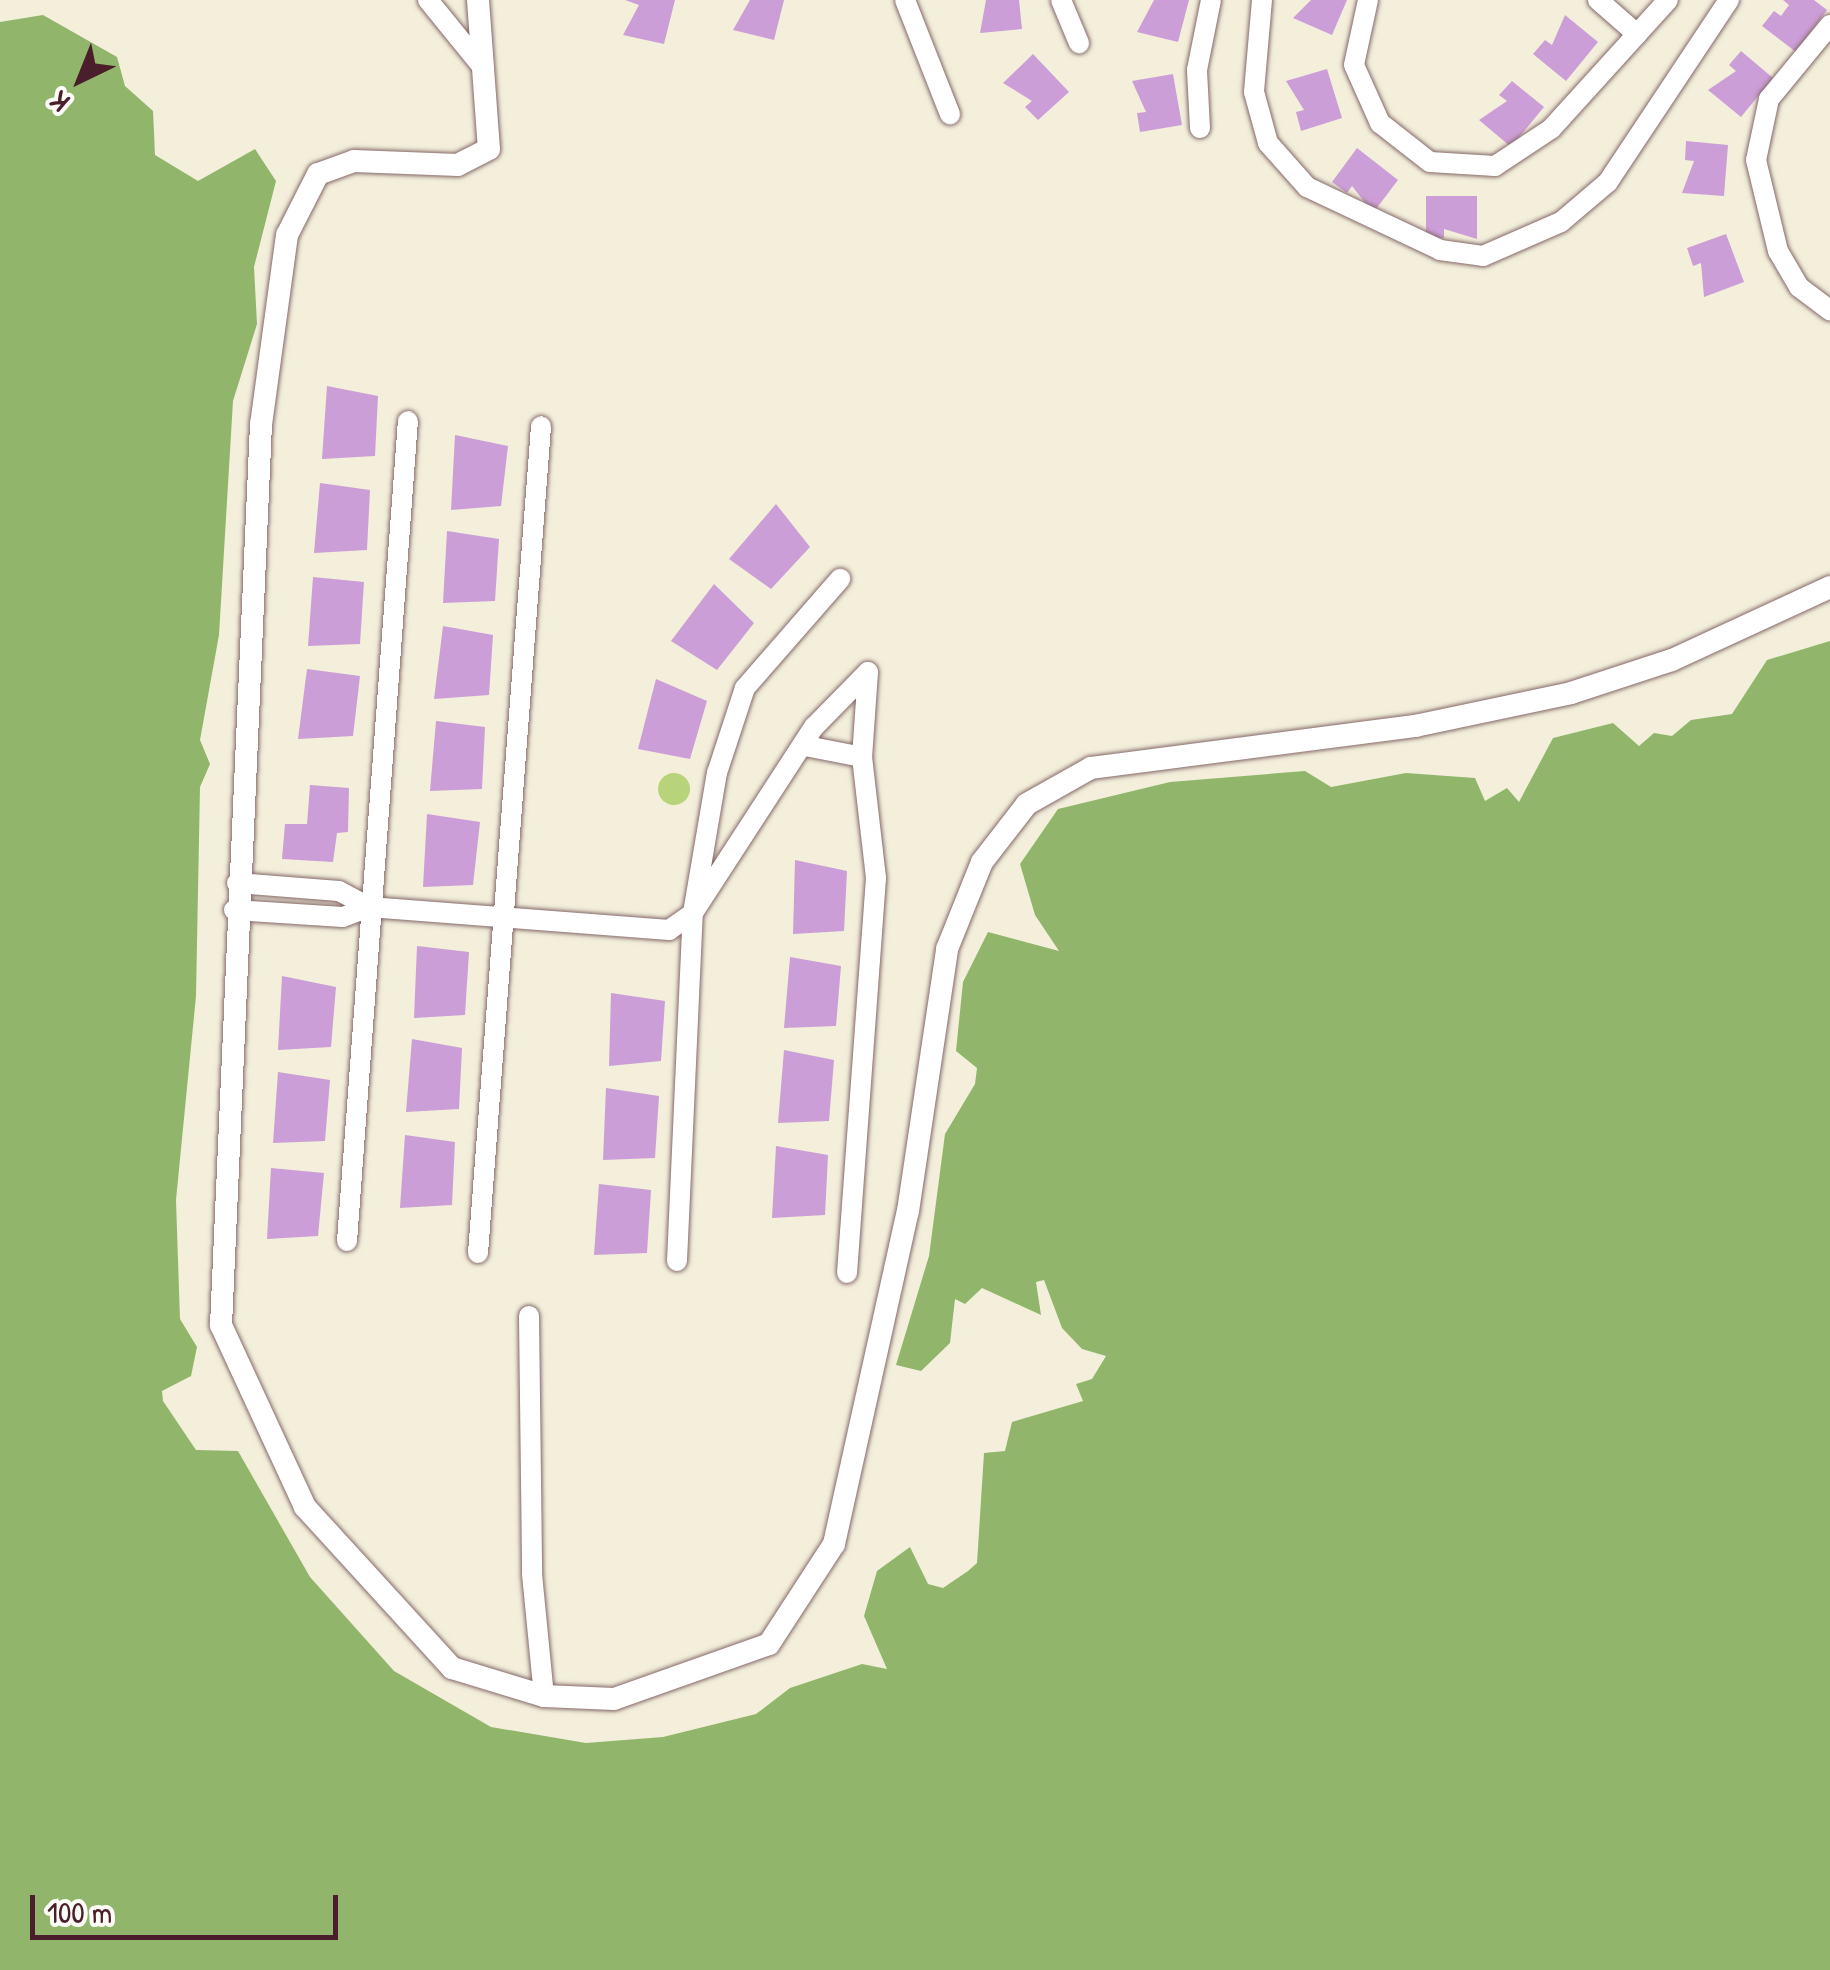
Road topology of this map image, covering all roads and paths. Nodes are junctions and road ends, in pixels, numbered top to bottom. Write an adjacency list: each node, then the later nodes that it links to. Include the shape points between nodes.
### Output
1 (428, 0): 14 (street)
2 (478, 0): 14 (street)
3 (905, 0): 15 (street)
4 (1061, 0): 13 (street)
5 (1212, 0): 16 (street, via 1197,70)
6 (1262, 0): 10 (street, via 1254,92 1281,158 1306,187 1373,224 1483,256 1561,222 1608,182)
7 (1368, 0): 12 (street, via 1354,65 1366,100 1406,147 1457,165 1512,163)
8 (1598, 0): 12 (street)
9 (1668, 0): 12 (street)
10 (1729, 0)
11 (1830, 25): 17 (street, via 1769,98 1756,160 1778,251 1799,287)
12 (1637, 34)
13 (1079, 43)
14 (484, 69): 24 (street, via 488,149 458,166 354,161 318,174 287,235 260,424)
15 (950, 114)
16 (1200, 128)
17 (1830, 310)
18 (408, 421): 25 (street)
19 (541, 426): 28 (street)
20 (840, 579): 27 (street, via 745,688 717,773)
21 (1830, 587): 34 (street, via 1672,660 1571,693 1415,726 1092,768 1027,804 988,852 947,949 908,1211 834,1544 769,1644 614,1699)
22 (806, 746): 23 (street); 23 (street, via 868,672); 27 (street)
23 (862, 757): 32 (street, via 876,878)
24 (236, 883): 25 (street, via 339,890); 26 (street)
25 (369, 907): 26 (street, via 342,917); 28 (street); 29 (street)
26 (234, 910): 34 (street, via 221,1325 242,1386 305,1508 394,1612 452,1668)
27 (693, 913): 28 (street, via 669,930); 31 (street)
28 (502, 914): 30 (street)
29 (347, 1241)
30 (478, 1253)
31 (677, 1260)
32 (847, 1274)
33 (529, 1316): 34 (street, via 532,1574)
34 (544, 1696)

